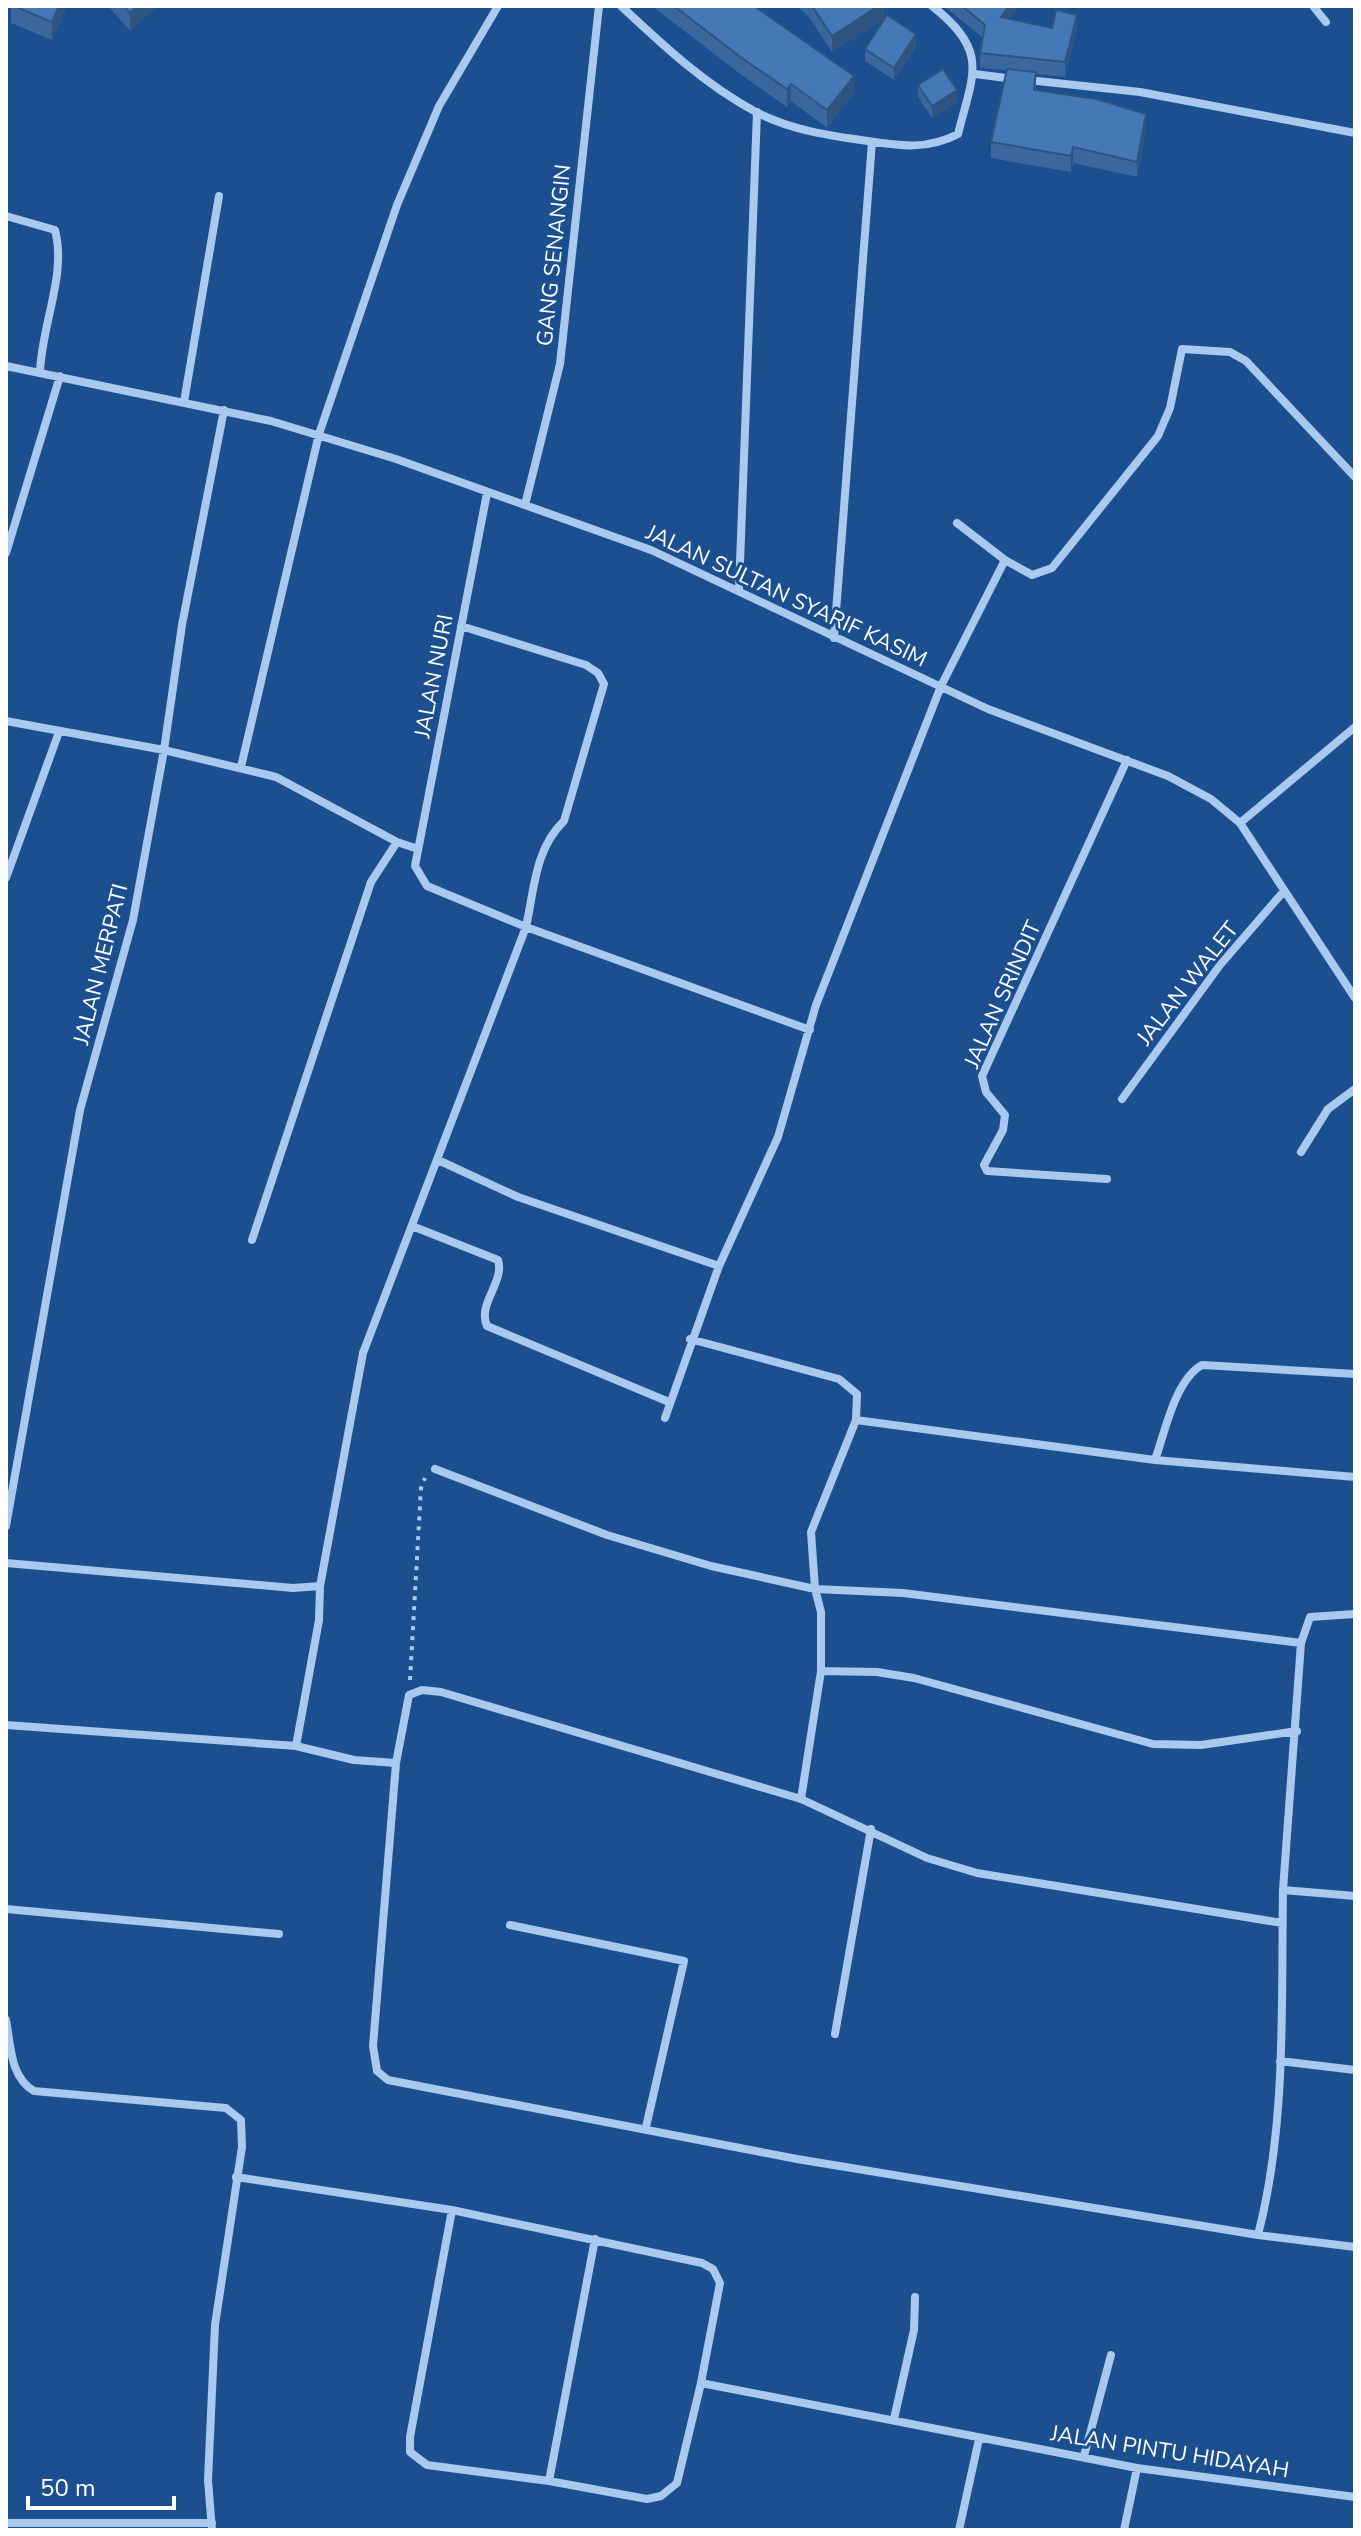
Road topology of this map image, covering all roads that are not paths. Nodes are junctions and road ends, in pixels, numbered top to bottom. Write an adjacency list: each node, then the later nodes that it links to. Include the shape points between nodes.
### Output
1 (498, 6): 18 (street, via 439,106 397,205)
2 (599, 6): 21 (street, GANG SENANGIN, via 560,364)
3 (621, 6): 8 (street, via 675,56)
4 (932, 6): 7 (street, via 958,28)
5 (1313, 6): 6 (street)
6 (1326, 22)
7 (975, 74): 9 (street, via 1140,92); 10 (street, via 958,134 941,143 906,147)
8 (757, 112): 10 (street, via 821,134); 25 (street)
9 (1355, 133)
10 (872, 142): 27 (street)
11 (219, 196): 16 (street)
12 (6, 216): 14 (street, via 55,230 60,251 40,348)
13 (6, 366): 14 (street, JALAN SULTAN SYARIF KASIM)
14 (40, 373): 15 (street, JALAN SULTAN SYARIF KASIM)
15 (60, 376): 16 (street, JALAN SULTAN SYARIF KASIM); 23 (street)
16 (184, 402): 17 (street, JALAN SULTAN SYARIF KASIM)
17 (224, 410): 18 (street, JALAN SULTAN SYARIF KASIM); 32 (street, JALAN MERPATI)
18 (319, 434): 20 (street, JALAN SULTAN SYARIF KASIM); 34 (street)
19 (1355, 477): 24 (street, via 1246,361 1230,352 1182,349 1170,408 1158,436 1052,568 1032,575)
20 (487, 493): 21 (street, JALAN SULTAN SYARIF KASIM); 26 (street, JALAN NURI)
21 (525, 505): 25 (street, JALAN SULTAN SYARIF KASIM, via 651,550)
22 (957, 523): 24 (street)
23 (6, 553)
24 (1005, 560): 28 (street)
25 (739, 590): 27 (street, JALAN SULTAN SYARIF KASIM)
26 (461, 626): 37 (street, JALAN NURI); 40 (street, via 586,665 604,684 564,821 542,850)
27 (834, 638): 28 (street, JALAN SULTAN SYARIF KASIM)
28 (941, 686): 33 (street, JALAN SULTAN SYARIF KASIM, via 1080,746); 42 (street)
29 (6, 721): 31 (street)
30 (1355, 727): 35 (street)
31 (59, 732): 32 (street); 38 (street)
32 (164, 750): 34 (street); 59 (street, JALAN MERPATI, via 133,920 77,1123)
33 (1127, 760): 35 (street, JALAN SULTAN SYARIF KASIM, via 1187,786); 47 (street, JALAN SRINDIT, via 982,1076 986,1092 1005,1115 984,1165 987,1171)
34 (241, 767): 36 (street, via 298,786)
35 (1240, 823): 39 (street, JALAN SULTAN SYARIF KASIM)
36 (397, 842): 37 (street); 49 (street, via 371,882)
37 (418, 849): 40 (street, JALAN NURI, via 415,866 427,886)
38 (6, 878)
39 (1284, 891): 41 (street, JALAN SULTAN SYARIF KASIM); 44 (street, JALAN WALET, via 1220,965)
40 (526, 927): 42 (street); 46 (street)
41 (1355, 998)
42 (810, 1030): 50 (street, via 778,1137)
43 (1355, 1089): 45 (street, via 1328,1109)
44 (1122, 1099)
45 (1301, 1152)
46 (438, 1160): 48 (street); 50 (street, via 518,1197)
47 (1107, 1179)
48 (412, 1226): 53 (street, via 498,1260 484,1314 487,1326); 61 (street, via 363,1353)
49 (252, 1240)
50 (719, 1266): 51 (street)
51 (690, 1339): 53 (street); 55 (street, via 839,1379 857,1394)
52 (1355, 1374): 56 (street, via 1202,1365 1189,1376)
53 (669, 1402): 54 (street)
54 (665, 1418)
55 (856, 1420): 56 (street); 62 (street, via 811,1532)
56 (1155, 1460): 58 (street)
57 (435, 1469): 62 (street, via 607,1535)
58 (1355, 1477)
59 (6, 1526)
60 (6, 1563): 61 (street)
61 (320, 1586): 68 (street, via 319,1620)
62 (815, 1589): 64 (street, via 903,1593); 65 (street, via 821,1612)
63 (1355, 1614): 64 (street, via 1310,1617)
64 (1301, 1643): 67 (street)
65 (821, 1671): 67 (street, via 914,1678 1153,1744 1201,1745); 70 (street)
66 (6, 1725): 68 (street)
67 (1297, 1731): 72 (street)
68 (296, 1746): 69 (street, via 354,1760)
69 (396, 1763): 70 (street, via 409,1695 422,1690); 82 (street, via 373,2046 377,2071 403,2085)
70 (801, 1799): 71 (street)
71 (871, 1829): 75 (street, via 927,1858 977,1873); 79 (street)
72 (1283, 1890): 73 (street); 75 (street)
73 (1355, 1896)
74 (6, 1909): 77 (street)
75 (1282, 1923): 80 (street)
76 (510, 1925): 82 (street, via 684,1961)
77 (279, 1934)
78 (6, 2020): 83 (street, via 16,2072 34,2091 226,2108 241,2120)
79 (835, 2034)
80 (1280, 2061): 81 (street); 85 (street, via 1271,2176)
81 (1355, 2070)
82 (646, 2127): 85 (street, via 797,2159)
83 (236, 2177): 84 (street); 98 (street, via 215,2325 208,2480)
84 (452, 2210): 86 (street); 95 (street, via 410,2452 427,2465)
85 (1258, 2235): 87 (street)
86 (595, 2239): 90 (street, via 713,2269 720,2283); 95 (street)
87 (1355, 2247)
88 (915, 2297): 91 (street, via 912,2339)
89 (1111, 2355): 93 (street)
90 (701, 2383): 91 (street, JALAN PINTU HIDAYAH); 95 (street, via 671,2491 647,2499)
91 (894, 2419): 92 (street, JALAN PINTU HIDAYAH)
92 (979, 2439): 93 (street, JALAN PINTU HIDAYAH); 99 (street)
93 (1084, 2456): 94 (street, JALAN PINTU HIDAYAH)
94 (1137, 2468): 96 (street, JALAN PINTU HIDAYAH); 100 (street)
95 (549, 2481)
96 (1355, 2497)
97 (6, 2523): 98 (street)
98 (212, 2526)
99 (959, 2530)
100 (1124, 2530)

